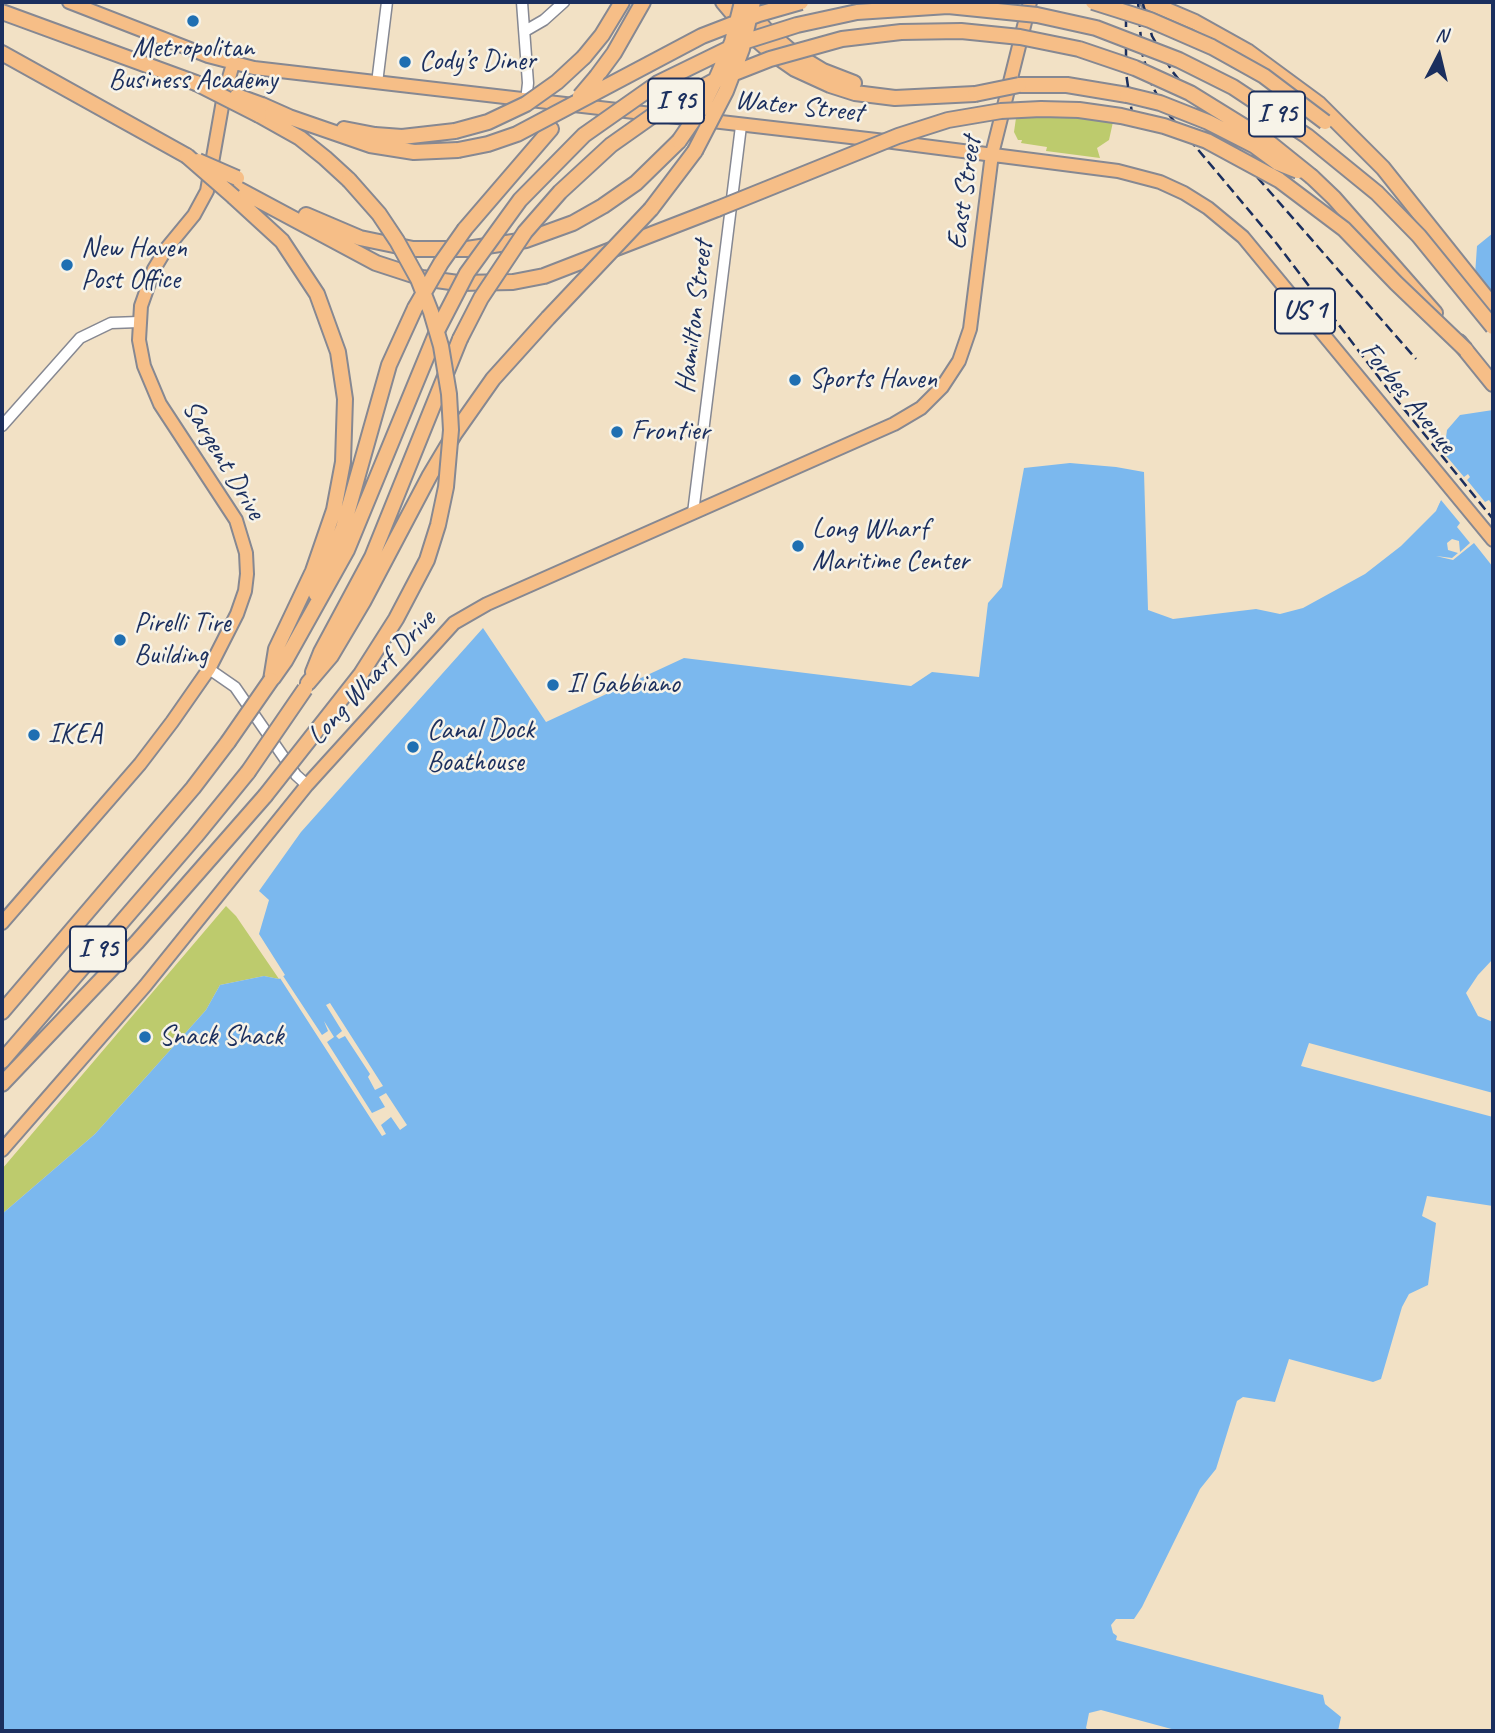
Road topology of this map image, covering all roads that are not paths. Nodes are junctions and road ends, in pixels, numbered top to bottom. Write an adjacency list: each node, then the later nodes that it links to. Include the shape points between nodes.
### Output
1 (69, 2): 17 (main road, Water Street / US 1)
2 (387, 2): 18 (street)
3 (522, 2): 15 (street)
4 (564, 2): 15 (street)
5 (622, 2): 21 (highway, bridge, via 602,35 557,82 526,104 477,126 417,137 375,135 290,110)
6 (643, 2): 37 (highway, bridge, via 597,76 466,229 415,308 387,373 342,528)
7 (723, 2): 19 (highway, via 772,53 830,85 895,99)
8 (742, 2): 19 (highway, via 793,53 837,78 894,91); 25 (highway, bridge, via 717,77 678,141 636,183 590,215 541,236 467,249 413,249 360,237)
9 (753, 2): 40 (highway, bridge, via 726,92 695,151 650,209 493,379 455,433 331,656)
10 (801, 2): 21 (highway, bridge, via 702,36 517,134 488,144 414,152 370,145)
11 (1030, 2): 23 (main road, East Street)
12 (1093, 2): 27 (highway, bridge, via 1182,32 1280,87 1349,144)
13 (1148, 2): 27 (highway, via 1247,51 1319,104 1383,168)
14 (2, 12): 21 (highway, bridge)
15 (525, 31): 20 (street)
16 (2, 53): 25 (highway, bridge)
17 (233, 64): 18 (main road, Water Street / US 1); 29 (main road, Sargent Drive, via 207,191 154,269)
18 (377, 83): 20 (main road, Water Street / US 1)
19 (976, 91): 24 (highway, bridge, via 1050,85 1160,103 1224,129 1278,163)
20 (526, 101): 22 (main road, Water Street / US 1)
21 (261, 110): 45 (highway, bridge, via 325,158 375,209 418,279 431,312 445,363 451,430 446,487 429,552 396,619 360,674 265,796 137,942)
22 (741, 126): 23 (main road, Water Street / US 1); 35 (street, Hamilton Street)
23 (992, 155): 26 (main road, Water Street / US 1, via 1133,174); 33 (main road, East Street, via 970,329 962,354)
24 (1312, 177): 31 (highway, I 95, bridge); 40 (highway, I 95, bridge, via 1266,139 1190,93 1079,49 1020,37 961,31 842,39 728,74 663,109 611,145 559,192 525,232 460,339 382,532)
25 (236, 187): 31 (highway, bridge, via 376,263 422,278 458,283 513,282 544,276 948,120 1001,111 1079,110 1121,116 1196,137 1279,180 1344,229); 38 (highway, via 313,286 334,337 345,399 343,462 334,510)
26 (1195, 200): 36 (main road, Forbes Avenue / US 1, via 1252,247)
27 (1440, 241): 28 (highway)
28 (1493, 306)
29 (139, 322): 34 (street, via 111,323 80,338); 39 (main road, Sargent Drive, via 149,382 236,520 245,545 245,591)
30 (1493, 327): 37 (highway, I 95, bridge, via 1419,236 1377,193 1291,124 1233,87 1160,52 1096,29 1037,15 948,6 857,12 797,25 740,43 658,83 584,135 520,200 467,273 438,329 358,525)
31 (1466, 350): 32 (highway, I 95)
32 (1493, 384)
33 (942, 387): 35 (main road, Long Wharf Drive, via 921,408 894,424)
34 (2, 426)
35 (693, 513): 41 (main road, Long Wharf Drive, via 487,604 454,624)
36 (1493, 540)
37 (309, 615): 38 (highway, I 95)
38 (281, 655): 43 (highway, I 95, bridge, via 271,680 193,788)
39 (209, 669): 41 (street, via 235,687); 42 (main road, Sargent Drive, via 140,764)
40 (307, 686): 44 (highway, I 95, bridge, via 208,822)
41 (307, 785): 46 (main road, Long Wharf Drive, via 145,986)
42 (2, 923)
43 (2, 1012)
44 (2, 1060)
45 (2, 1084)
46 (2, 1150)

